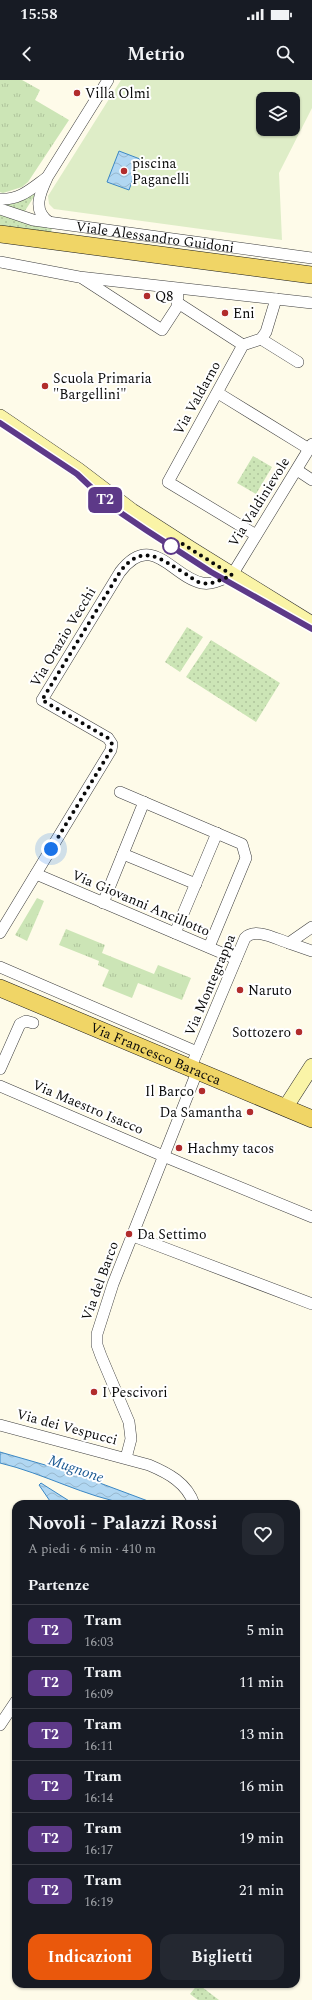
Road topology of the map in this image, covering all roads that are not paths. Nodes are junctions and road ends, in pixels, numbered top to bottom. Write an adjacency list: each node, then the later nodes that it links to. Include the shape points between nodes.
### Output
1 (108, 80): 2 (street)
2 (48, 176): 3 (street, via 23,195 12,199); 5 (street, via 38,204 41,214)
3 (0, 199)
4 (0, 209): 5 (street, Viale Alessandro Guidoni)
5 (48, 222): 8 (street, Viale Alessandro Guidoni)
6 (0, 234): 10 (main road, Viale Alessandro Guidoni)
7 (0, 243): 12 (main road, Viale Alessandro Guidoni)
8 (312, 258)
9 (0, 262): 11 (street)
10 (312, 275)
11 (79, 276): 13 (street); 16 (street, via 162,330)
12 (312, 285)
13 (178, 289): 14 (street); 16 (street)
14 (276, 299): 15 (street); 17 (street, via 269,326)
15 (312, 302)
16 (178, 303): 18 (street)
17 (261, 339): 18 (street); 19 (street)
18 (243, 345): 20 (street, Via Valdarno)
19 (298, 362)
20 (218, 393): 22 (street); 25 (street, Via Valdarno, via 168,482)
21 (0, 417): 26 (street, via 114,498)
22 (311, 447): 23 (street, Via Valdinievole)
23 (296, 470): 24 (street); 25 (street, Via Valdinievole)
24 (312, 480)
25 (256, 536): 26 (street, Via Valdinievole)
26 (232, 575): 27 (street); 32 (street, Via Orazio Vecchi, via 215,582 201,582 156,556 144,555 136,557 123,567 42,700 108,738 112,746)
27 (312, 624)
28 (120, 792): 29 (street)
29 (144, 802): 30 (street); 31 (street)
30 (217, 833): 33 (street); 39 (street, via 242,844 246,858)
31 (123, 854): 33 (street); 34 (street)
32 (36, 874): 34 (street, Via Giovanni Ancillotto); 36 (street, Via Orazio Vecchi)
33 (196, 884): 37 (street)
34 (102, 903): 37 (street, Via Giovanni Ancillotto)
35 (312, 927): 38 (street)
36 (0, 933)
37 (175, 933): 39 (street, Via Giovanni Ancillotto)
38 (289, 943): 40 (street, Via Montegrappa); 41 (street, Via Montegrappa, via 251,934 244,938)
39 (209, 947): 41 (street, Via Giovanni Ancillotto)
40 (312, 952)
41 (236, 959): 45 (street, Via Montegrappa)
42 (0, 966): 45 (street, Via Francesco Baracca)
43 (0, 988): 48 (main road, Via Francesco Baracca)
44 (33, 1023): 47 (street, via 26,1021 20,1024)
45 (198, 1052): 48 (street, Via Montegrappa)
46 (312, 1066): 50 (street)
47 (0, 1069)
48 (194, 1070): 50 (main road, Via Francesco Baracca); 52 (street, Via del Barco)
49 (0, 1086): 52 (street, Via Maestro Isacco)
50 (285, 1108): 51 (main road, Via Francesco Baracca)
51 (312, 1119)
52 (164, 1156): 53 (street, Via Maestro Isacco); 54 (street, Via del Barco)
53 (312, 1217)
54 (133, 1236): 55 (street); 57 (street, Via del Barco, via 113,1284 97,1334 101,1356 129,1422 131,1439)
55 (312, 1304)
56 (0, 1425): 57 (street, Via dei Vespucci)
57 (126, 1458): 58 (street, Via dei Vespucci, via 143,1462 170,1475 186,1488)
58 (192, 1500)
59 (12, 1707): 60 (street)
60 (0, 1725)

